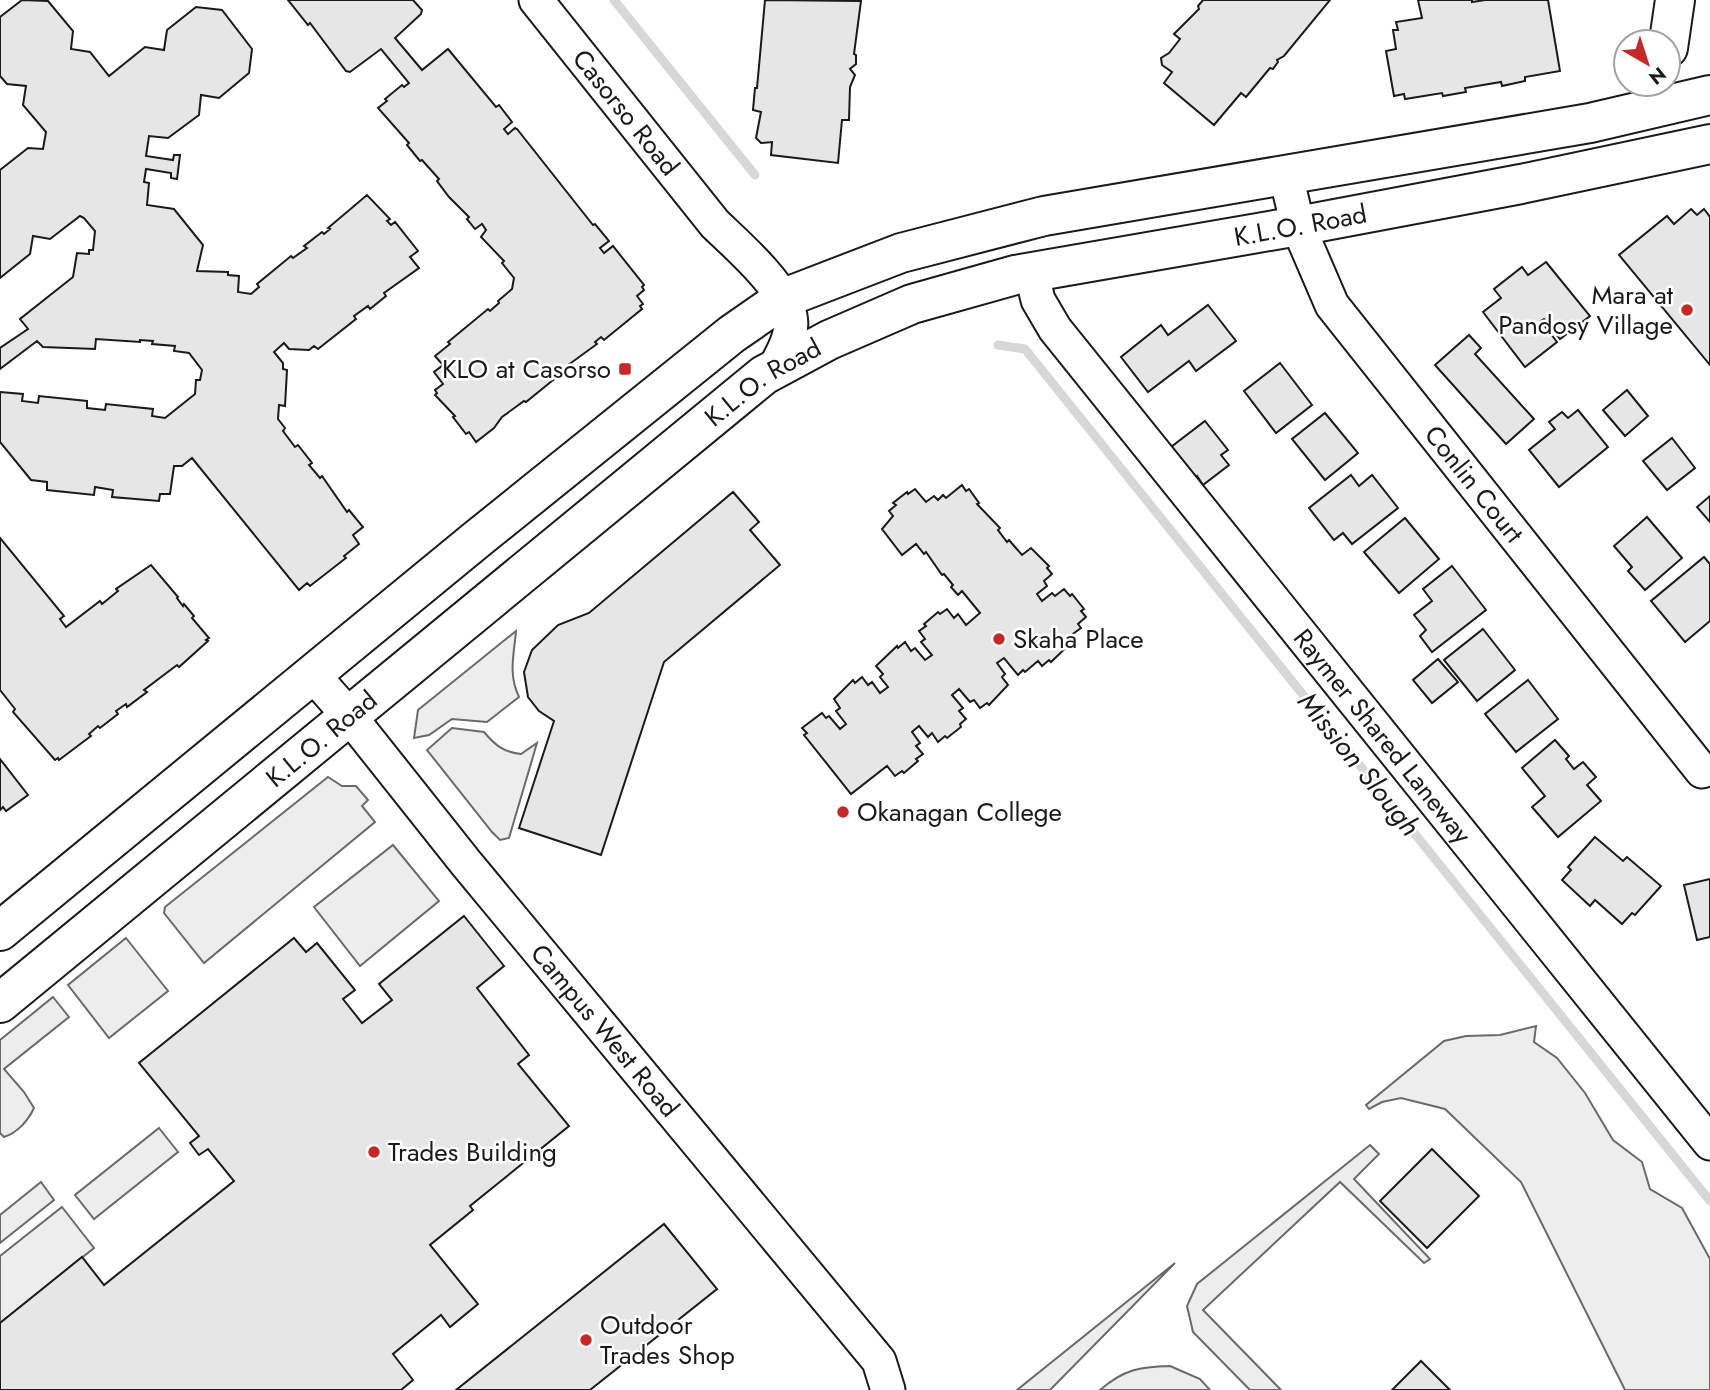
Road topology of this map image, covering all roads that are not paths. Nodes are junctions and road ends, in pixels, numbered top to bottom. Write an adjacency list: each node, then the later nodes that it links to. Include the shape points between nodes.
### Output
1 (536, 0): 11 (street, Casorso Road, via 715,224 746,254)
2 (1675, 0): 3 (main road)
3 (1671, 28)
4 (1710, 95): 6 (main road, K.L.O. Road)
5 (1631, 98): 6 (main road)
6 (1590, 123): 8 (main road, K.L.O. Road)
7 (1710, 144): 9 (main road, K.L.O. Road)
8 (1286, 176): 9 (street, Conlin Court); 11 (main road, K.L.O. Road, via 1044,216 901,253)
9 (1298, 226): 10 (main road, K.L.O. Road); 15 (street, Conlin Court, via 1332,305)
10 (1031, 271): 12 (main road, K.L.O. Road, via 912,304); 18 (street, Raymer Shared Laneway, via 1038,300 1055,329)
11 (768, 308): 12 (street, via 791,318 788,344); 13 (main road, K.L.O. Road)
12 (775, 368): 14 (main road, K.L.O. Road)
13 (313, 675): 14 (street, Campus West Road); 16 (main road, K.L.O. Road)
14 (350, 717): 17 (main road, K.L.O. Road); 19 (street, Campus West Road, via 878,1360)
15 (1702, 771)
16 (0, 931)
17 (0, 1003)
18 (1710, 1143)
19 (888, 1390)

